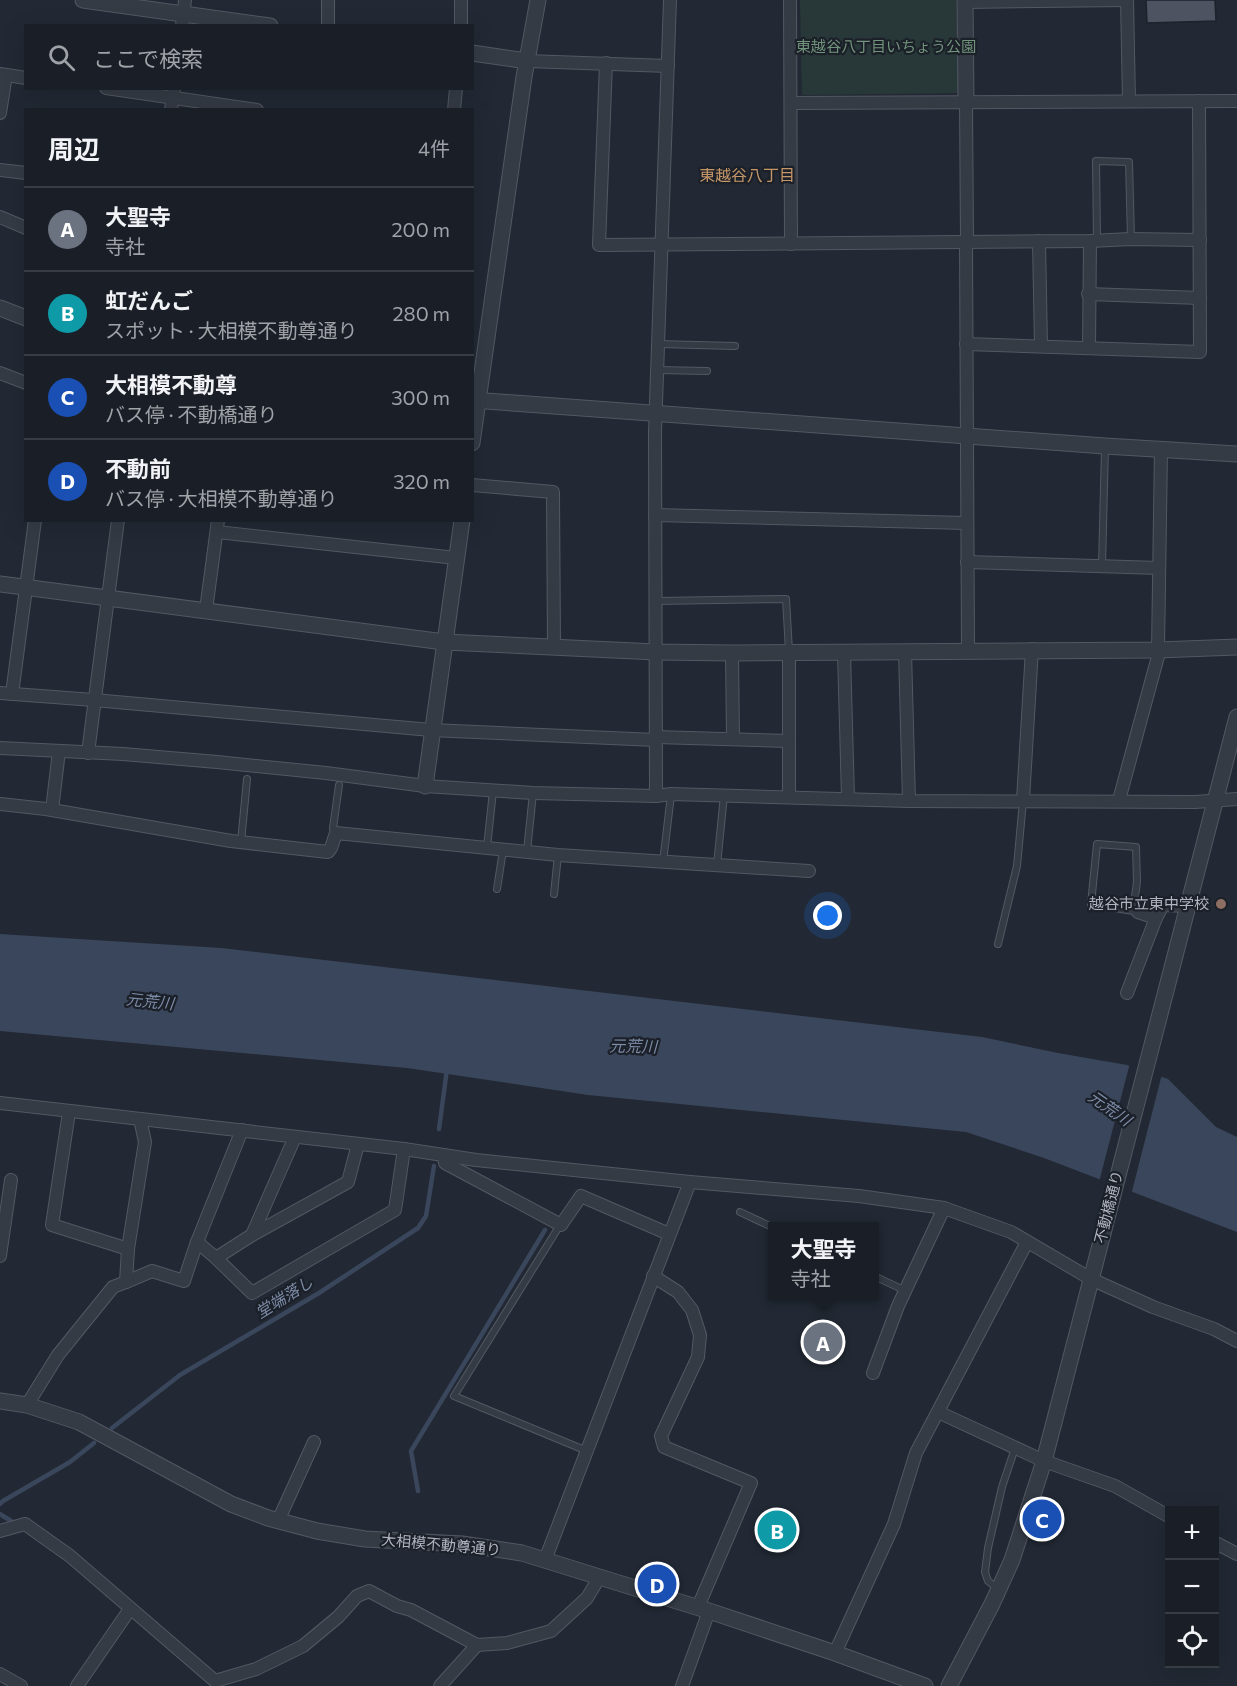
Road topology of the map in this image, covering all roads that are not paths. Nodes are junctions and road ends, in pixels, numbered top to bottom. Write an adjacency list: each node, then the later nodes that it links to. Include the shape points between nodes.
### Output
1 (83, 0): 9 (street)
2 (328, 0): 11 (street)
3 (461, 0): 12 (street)
4 (538, 0): 14 (street)
5 (670, 0): 16 (street)
6 (790, 0): 26 (street)
7 (1127, 0): 8 (street); 22 (street)
8 (965, 1): 25 (street)
9 (183, 13): 10 (street)
10 (257, 24)
11 (328, 24)
12 (461, 24)
13 (474, 53): 14 (street)
14 (527, 60): 15 (street); 54 (street)
15 (606, 63): 16 (street); 40 (street, via 598,245)
16 (668, 66): 40 (street)
17 (3, 75): 18 (street); 29 (street)
18 (24, 78)
19 (119, 90): 21 (street)
20 (456, 90): 28 (street)
21 (173, 98): 27 (street)
22 (1129, 101): 23 (street); 25 (street)
23 (1199, 101): 24 (street); 35 (street)
24 (1237, 101)
25 (966, 102): 26 (street); 36 (street)
26 (791, 103): 39 (street)
27 (243, 108)
28 (454, 108)
29 (0, 113)
30 (0, 170): 31 (street)
31 (24, 173)
32 (0, 217): 33 (street)
33 (24, 227)
34 (1131, 239): 35 (street); 38 (street); 38 (lane, via 1129,162 1096,161)
35 (1200, 240): 42 (street)
36 (967, 241): 37 (street); 39 (street); 46 (street)
37 (1039, 241): 38 (street); 48 (street)
38 (1093, 241): 41 (street)
39 (791, 244): 40 (street)
40 (662, 245): 45 (street)
41 (1088, 294): 42 (street); 49 (street)
42 (1200, 297): 49 (street, via 1200,352)
43 (0, 308): 44 (street)
44 (24, 317)
45 (658, 344): 47 (lane); 50 (street)
46 (966, 344): 48 (street); 56 (street)
47 (735, 346)
48 (1041, 346): 49 (street)
49 (1089, 348)
50 (658, 370): 51 (lane); 55 (street)
51 (707, 371)
52 (0, 373): 53 (street)
53 (24, 382)
54 (475, 401): 55 (street)
55 (656, 413): 56 (street); 61 (street)
56 (967, 435): 57 (street); 65 (street)
57 (1105, 446): 58 (street); 69 (lane)
58 (1161, 449): 59 (street); 70 (street)
59 (1237, 454)
60 (474, 485): 77 (street, via 553,492)
61 (655, 515): 65 (street); 74 (street)
62 (34, 522): 72 (street)
63 (118, 522): 73 (street)
64 (462, 522): 67 (street)
65 (966, 523): 68 (street)
66 (217, 526): 67 (street); 75 (street)
67 (456, 558): 76 (street)
68 (967, 562): 69 (street); 80 (street)
69 (1102, 566): 70 (street)
70 (1159, 568): 81 (street)
71 (0, 584): 72 (street)
72 (27, 588): 73 (street); 87 (street)
73 (108, 598): 75 (street); 88 (street)
74 (657, 601): 83 (street); 84 (lane, via 786,599)
75 (206, 610): 76 (street)
76 (444, 642): 77 (street); 90 (street)
77 (554, 646): 83 (street)
78 (1237, 647): 81 (street)
79 (1032, 649): 80 (street); 81 (street); 108 (street)
80 (968, 650): 82 (street)
81 (1159, 650): 109 (street)
82 (905, 651): 85 (street); 111 (street)
83 (657, 652): 86 (street); 91 (street)
84 (789, 652): 85 (street); 86 (street); 93 (street)
85 (844, 652): 106 (street)
86 (732, 653): 92 (street)
87 (6, 694): 88 (street)
88 (94, 700): 90 (street); 96 (street)
89 (1237, 717): 110 (street, 不動橋通り)
90 (431, 730): 91 (street); 99 (street)
91 (656, 739): 92 (street); 104 (street)
92 (733, 739): 93 (street)
93 (789, 741): 105 (street)
94 (0, 748): 95 (street)
95 (59, 751): 96 (street); 113 (street)
96 (88, 753): 99 (street, via 326,772)
97 (247, 779): 115 (lane)
98 (339, 785): 114 (lane, via 333,828)
99 (425, 786): 100 (street)
100 (493, 790): 101 (street); 116 (lane)
101 (533, 793): 104 (street); 118 (lane)
102 (671, 794): 103 (street); 104 (street); 120 (lane)
103 (724, 795): 105 (street); 121 (lane)
104 (656, 796)
105 (789, 797): 106 (street)
106 (848, 798): 111 (street)
107 (1237, 799): 110 (street)
108 (1023, 800): 109 (street); 111 (street); 128 (lane, via 1017,866)
109 (1119, 800): 110 (street)
110 (1215, 800): 125 (street, 不動橋通り)
111 (909, 801)
112 (0, 804): 113 (street)
113 (52, 810): 115 (street)
114 (336, 835): 115 (street, via 327,852); 116 (street)
115 (241, 842)
116 (487, 847): 117 (street)
117 (503, 850): 118 (street); 123 (lane)
118 (527, 851): 119 (street)
119 (558, 855): 120 (street); 124 (lane)
120 (663, 863): 121 (street)
121 (717, 865): 122 (street)
122 (809, 871)
123 (497, 889)
124 (554, 894)
125 (1187, 906): 127 (street, via 1163,905); 155 (street, 不動橋通り)
126 (1136, 911): 126 (lane, via 1091,904 1097,844 1136,847); 127 (street)
127 (1156, 918): 129 (street)
128 (998, 944)
129 (1127, 993)
130 (0, 1103): 131 (street)
131 (69, 1112): 132 (street); 150 (street, via 52,1225)
132 (140, 1119): 133 (street); 136 (street)
133 (158, 1121): 134 (street); 136 (street)
134 (242, 1130): 135 (street); 148 (street)
135 (295, 1137): 137 (street); 147 (street)
136 (145, 1142): 150 (street)
137 (358, 1144): 138 (street); 147 (street, via 348,1182)
138 (404, 1149): 139 (street); 152 (street, via 395,1210 252,1293)
139 (444, 1155): 141 (street); 144 (street, via 445,1162)
140 (11, 1180): 151 (street)
141 (690, 1182): 142 (street, via 859,1196); 146 (street)
142 (944, 1208): 149 (street, via 1011,1232); 157 (street)
143 (740, 1212): 145 (lane)
144 (561, 1225): 146 (street, via 581,1196); 165 (lane, via 454,1396)
145 (768, 1225)
146 (669, 1234): 153 (street)
147 (252, 1235): 152 (street)
148 (197, 1242): 152 (street); 156 (street, via 184,1281 152,1271)
149 (1027, 1242): 155 (street); 162 (street)
150 (128, 1249): 156 (street)
151 (0, 1256)
152 (216, 1258)
153 (653, 1276): 165 (street); 176 (street, via 678,1292 692,1310 700,1335 698,1357 661,1436 664,1448 751,1483)
154 (879, 1278): 157 (lane)
155 (1091, 1279): 158 (street); 166 (street, 不動橋通り)
156 (126, 1282): 161 (street, via 113,1287 58,1355)
157 (906, 1291): 159 (street)
158 (1237, 1341)
159 (873, 1373)
160 (0, 1401): 161 (street, 大相模不動尊通り)
161 (27, 1405): 168 (street, 大相模不動尊通り, via 79,1422 231,1504)
162 (938, 1412): 164 (street); 178 (street, via 916,1453 894,1524)
163 (314, 1442): 168 (street)
164 (1015, 1448): 166 (street); 174 (lane, via 1002,1487 985,1572 988,1581)
165 (587, 1451): 172 (street)
166 (1044, 1461): 167 (street, via 1114,1486); 174 (street, 不動橋通り)
167 (1165, 1514)
168 (278, 1521): 172 (street, 大相模不動尊通り, via 365,1539 462,1544)
169 (0, 1531): 175 (street, via 25,1524 70,1556)
170 (1219, 1544): 171 (street)
171 (1237, 1554)
172 (545, 1560): 173 (street, 大相模不動尊通り)
173 (599, 1578): 176 (street, 大相模不動尊通り); 177 (street, via 587,1599 551,1631 507,1643)
174 (999, 1589): 186 (street, 不動橋通り)
175 (130, 1609): 180 (street); 182 (street)
176 (704, 1609): 178 (street, 大相模不動尊通り); 184 (street)
177 (477, 1645): 180 (street, via 369,1591 357,1596 303,1646); 183 (street)
178 (835, 1653): 185 (street, 大相模不動尊通り)
179 (0, 1674): 181 (street)
180 (218, 1684)
181 (21, 1686)
182 (77, 1686)
183 (440, 1686)
184 (682, 1686)
185 (925, 1686)
186 (949, 1686)

